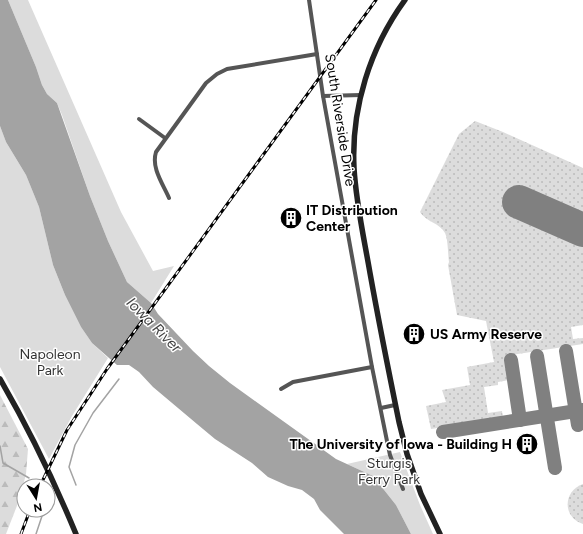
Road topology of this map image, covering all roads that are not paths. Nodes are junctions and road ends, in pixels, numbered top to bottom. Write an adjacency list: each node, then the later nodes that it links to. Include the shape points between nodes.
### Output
1 (309, 0): 3 (street, South Riverside Drive)
2 (405, 0): 4 (main road, via 375,52)
3 (317, 54): 5 (street, South Riverside Drive); 7 (street, via 217,74 204,85)
4 (361, 95): 5 (street); 12 (main road, via 354,136 355,184)
5 (323, 96): 9 (street, South Riverside Drive)
6 (139, 119): 7 (street)
7 (166, 138): 8 (street, via 156,152 154,161)
8 (169, 198)
9 (372, 367): 11 (street, via 293,382); 13 (street, South Riverside Drive)
10 (0, 379): 15 (main road, via 35,445)
11 (281, 390)
12 (395, 405): 13 (street); 16 (main road, via 421,494)
13 (381, 408): 14 (street, South Riverside Drive, via 390,455)
14 (403, 489)
15 (76, 534)
16 (440, 534)

